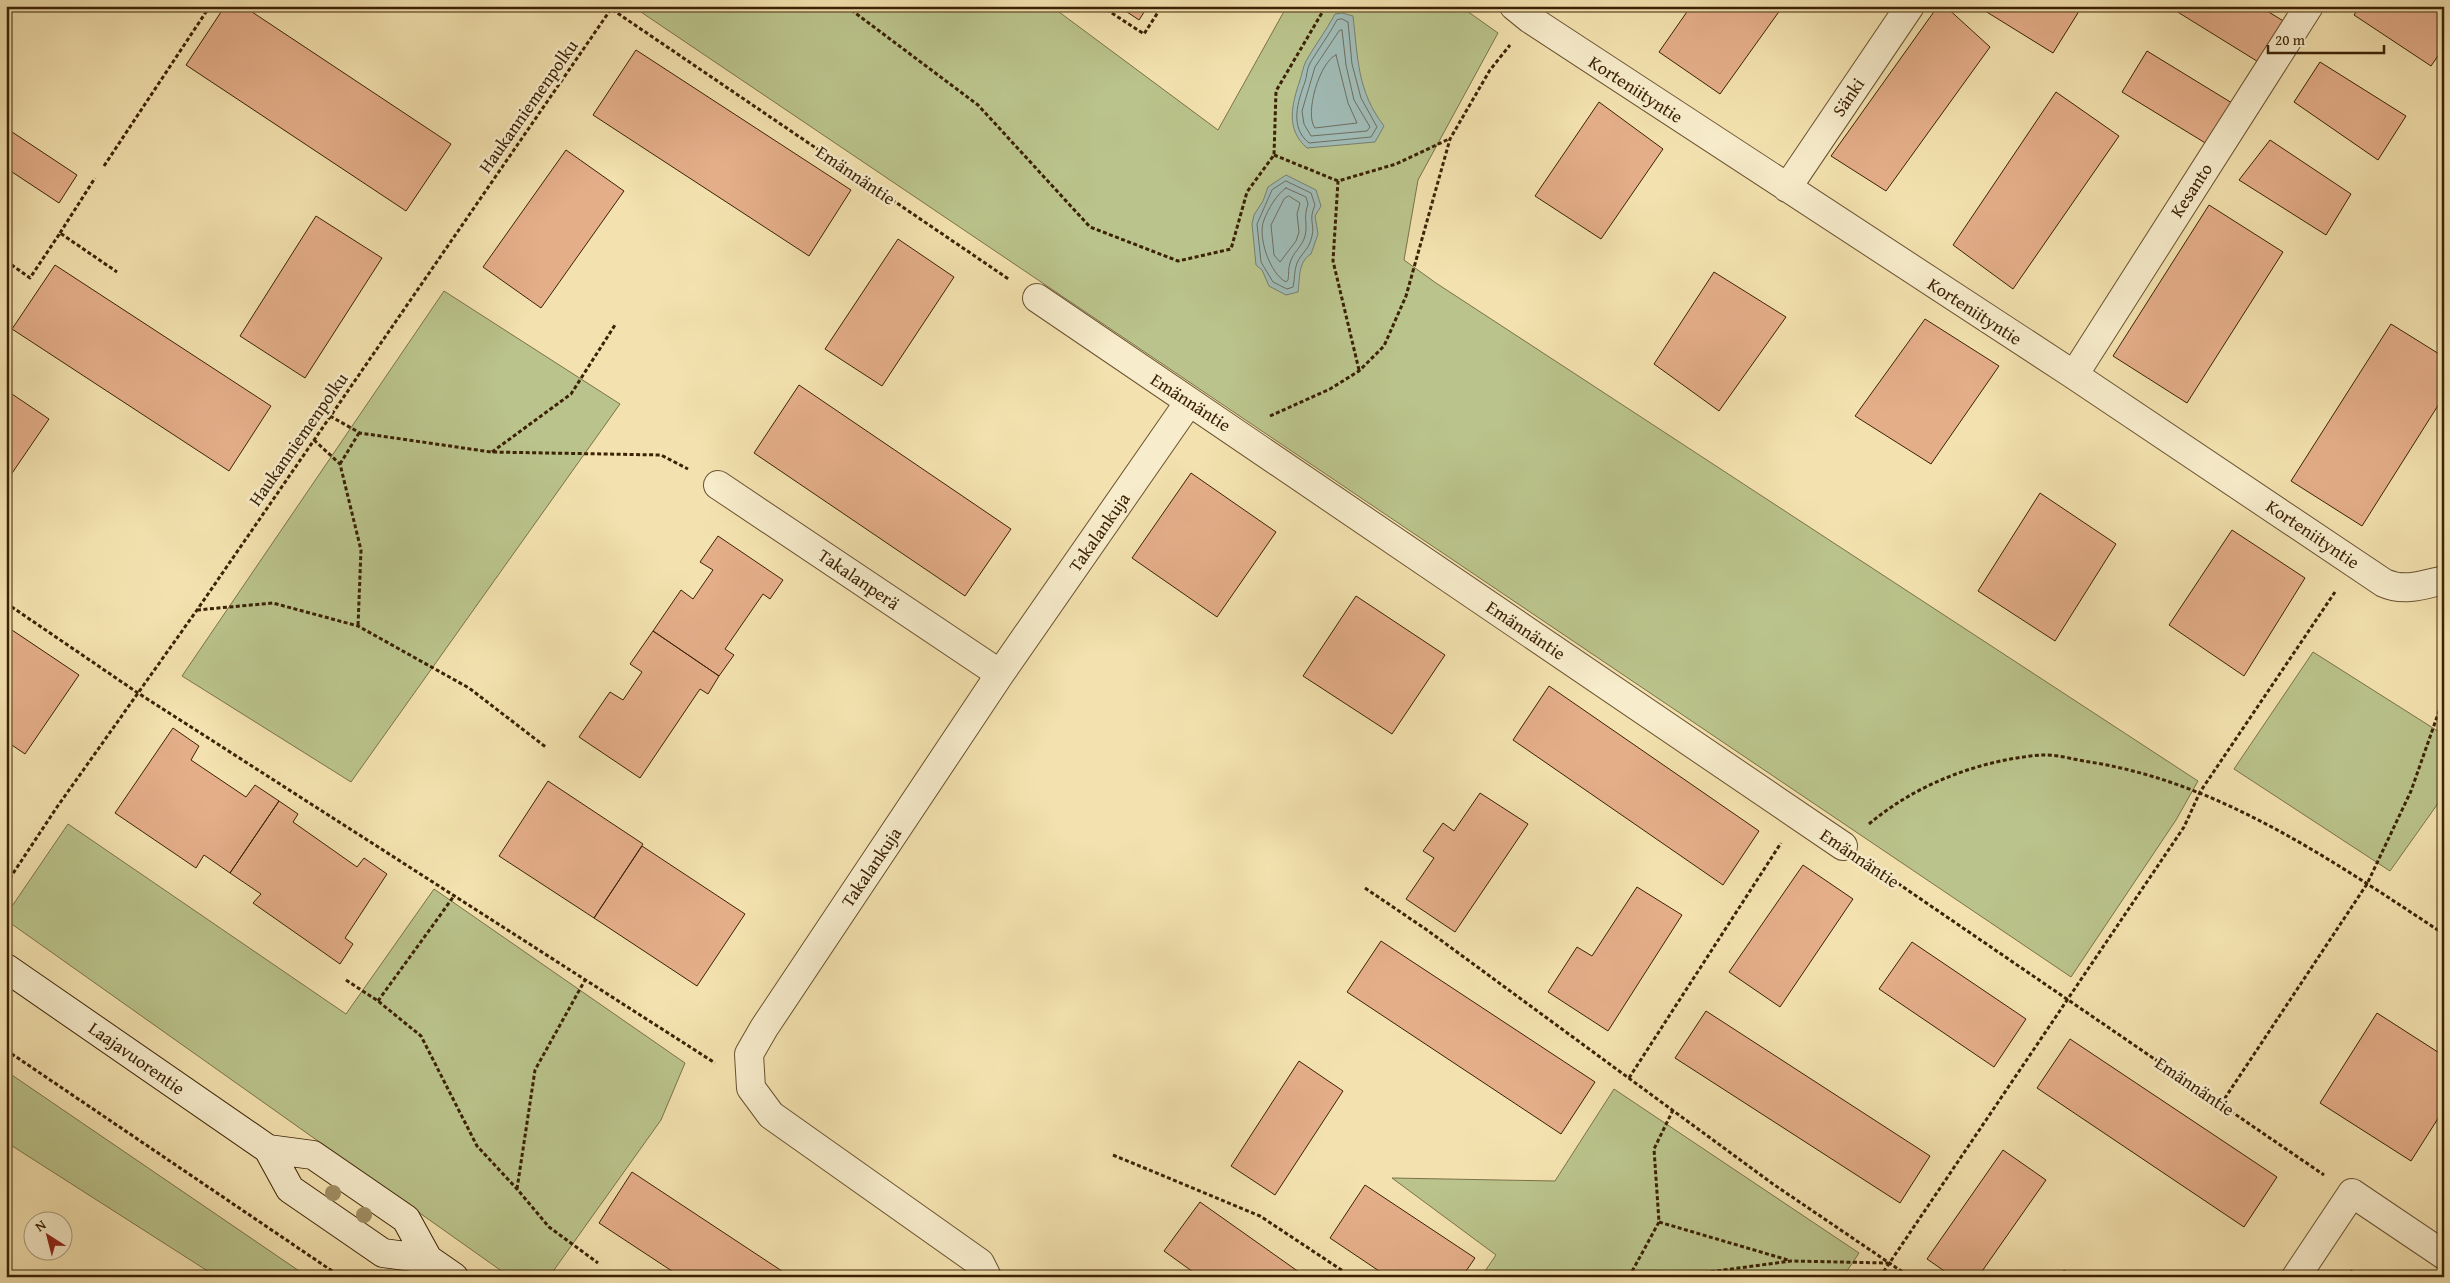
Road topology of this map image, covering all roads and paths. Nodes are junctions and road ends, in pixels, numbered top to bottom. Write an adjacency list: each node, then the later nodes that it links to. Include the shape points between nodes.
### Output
1 (210, 6): 13 (path)
2 (607, 6): 9 (path, Emännäntie)
3 (846, 6): 12 (path, via 978,105 1090,227 1178,261 1231,249 1247,192)
4 (1101, 6): 5 (path, via 1144,34)
5 (1162, 6)
6 (1326, 6): 12 (path, via 1276,91)
7 (1910, 6): 16 (street, Sänki)
8 (2309, 6): 23 (street, Kesanto)
9 (611, 9): 20 (path, Emännäntie); 25 (path, Haukanniemenpolku)
10 (1522, 13): 11 (path); 16 (street, Korteniityntie)
11 (1450, 139): 15 (path, via 1396,164); 22 (path, via 1406,296 1384,346)
12 (1274, 155): 15 (path)
13 (104, 166)
14 (95, 178): 17 (path)
15 (1338, 181): 22 (path, via 1333,262)
16 (1786, 188): 23 (street, Korteniityntie)
17 (60, 233): 18 (path, via 30,278); 19 (path)
18 (6, 261)
19 (118, 272)
20 (1037, 298): 24 (street, Emännäntie)
21 (615, 325): 29 (path, via 571,394)
22 (1359, 371): 26 (path, via 1330,389)
23 (2074, 374): 32 (street, Korteniityntie)
24 (1189, 402): 26 (street, Emännäntie); 37 (street, Takalankuja)
25 (330, 416): 27 (path); 28 (path, Haukanniemenpolku)
26 (1236, 432): 42 (street, Emännäntie)
27 (360, 433): 29 (path); 30 (path)
28 (314, 440): 30 (path); 35 (path, Haukanniemenpolku)
29 (491, 452): 31 (path, via 661,455)
30 (340, 464): 36 (path, via 362,550)
31 (718, 484): 37 (street, Takalanperä)
32 (2354, 562): 33 (street, Korteniityntie, via 2395,588); 41 (path)
33 (2444, 580)
34 (6, 603): 38 (path)
35 (197, 610): 36 (path, via 273,603); 38 (path, Haukanniemenpolku)
36 (358, 626): 40 (path, via 469,688)
37 (1000, 674): 72 (street, Takalankuja, via 749,1054 751,1088 771,1115 980,1263)
38 (138, 693): 44 (path, Haukanniemenpolku); 47 (path)
39 (2444, 697): 45 (path, via 2411,791)
40 (547, 748)
41 (2200, 792): 43 (path, via 2110,765 2043,755 1986,764 1934,783 1883,812); 45 (path, via 2317,851); 52 (path, via 2184,826)
42 (1799, 816): 43 (street, Emännäntie); 56 (path)
43 (1842, 846): 52 (path, Emännäntie)
44 (6, 884)
45 (2367, 884): 48 (path); 57 (path)
46 (1365, 888): 56 (path)
47 (454, 896): 51 (path); 53 (path)
48 (2444, 934)
49 (6, 968): 59 (street, Laajavuorentie)
50 (346, 980): 53 (path)
51 (585, 980): 55 (path); 61 (path, via 535,1070)
52 (2068, 1000): 57 (path, Emännäntie); 68 (path)
53 (378, 1001): 61 (path, via 421,1036 477,1146)
54 (6, 1050): 70 (path)
55 (716, 1064)
56 (1629, 1078): 58 (path)
57 (2221, 1104): 62 (path, Emännäntie)
58 (1672, 1110): 63 (path, via 1654,1149); 68 (path, via 1773,1184)
59 (268, 1149): 65 (street, Laajavuorentie, via 313,1155 406,1219); 65 (street, Laajavuorentie, via 290,1189 383,1253)
60 (1113, 1155): 73 (path, via 1260,1216)
61 (517, 1189): 67 (path, via 548,1228)
62 (2352, 1194): 64 (street); 79 (street)
63 (1659, 1222): 66 (path); 74 (path)
64 (2444, 1255)
65 (428, 1259): 71 (street, Laajavuorentie)
66 (1791, 1261): 68 (path); 69 (path)
67 (598, 1263)
68 (1890, 1263): 77 (path); 78 (path)
69 (1686, 1274): 75 (path); 76 (path)
70 (341, 1277)
71 (454, 1277)
72 (987, 1277)
73 (1352, 1277)
74 (1628, 1277)
75 (1672, 1277)
76 (1691, 1277)
77 (1880, 1277)
78 (1910, 1277)
79 (2296, 1277)

